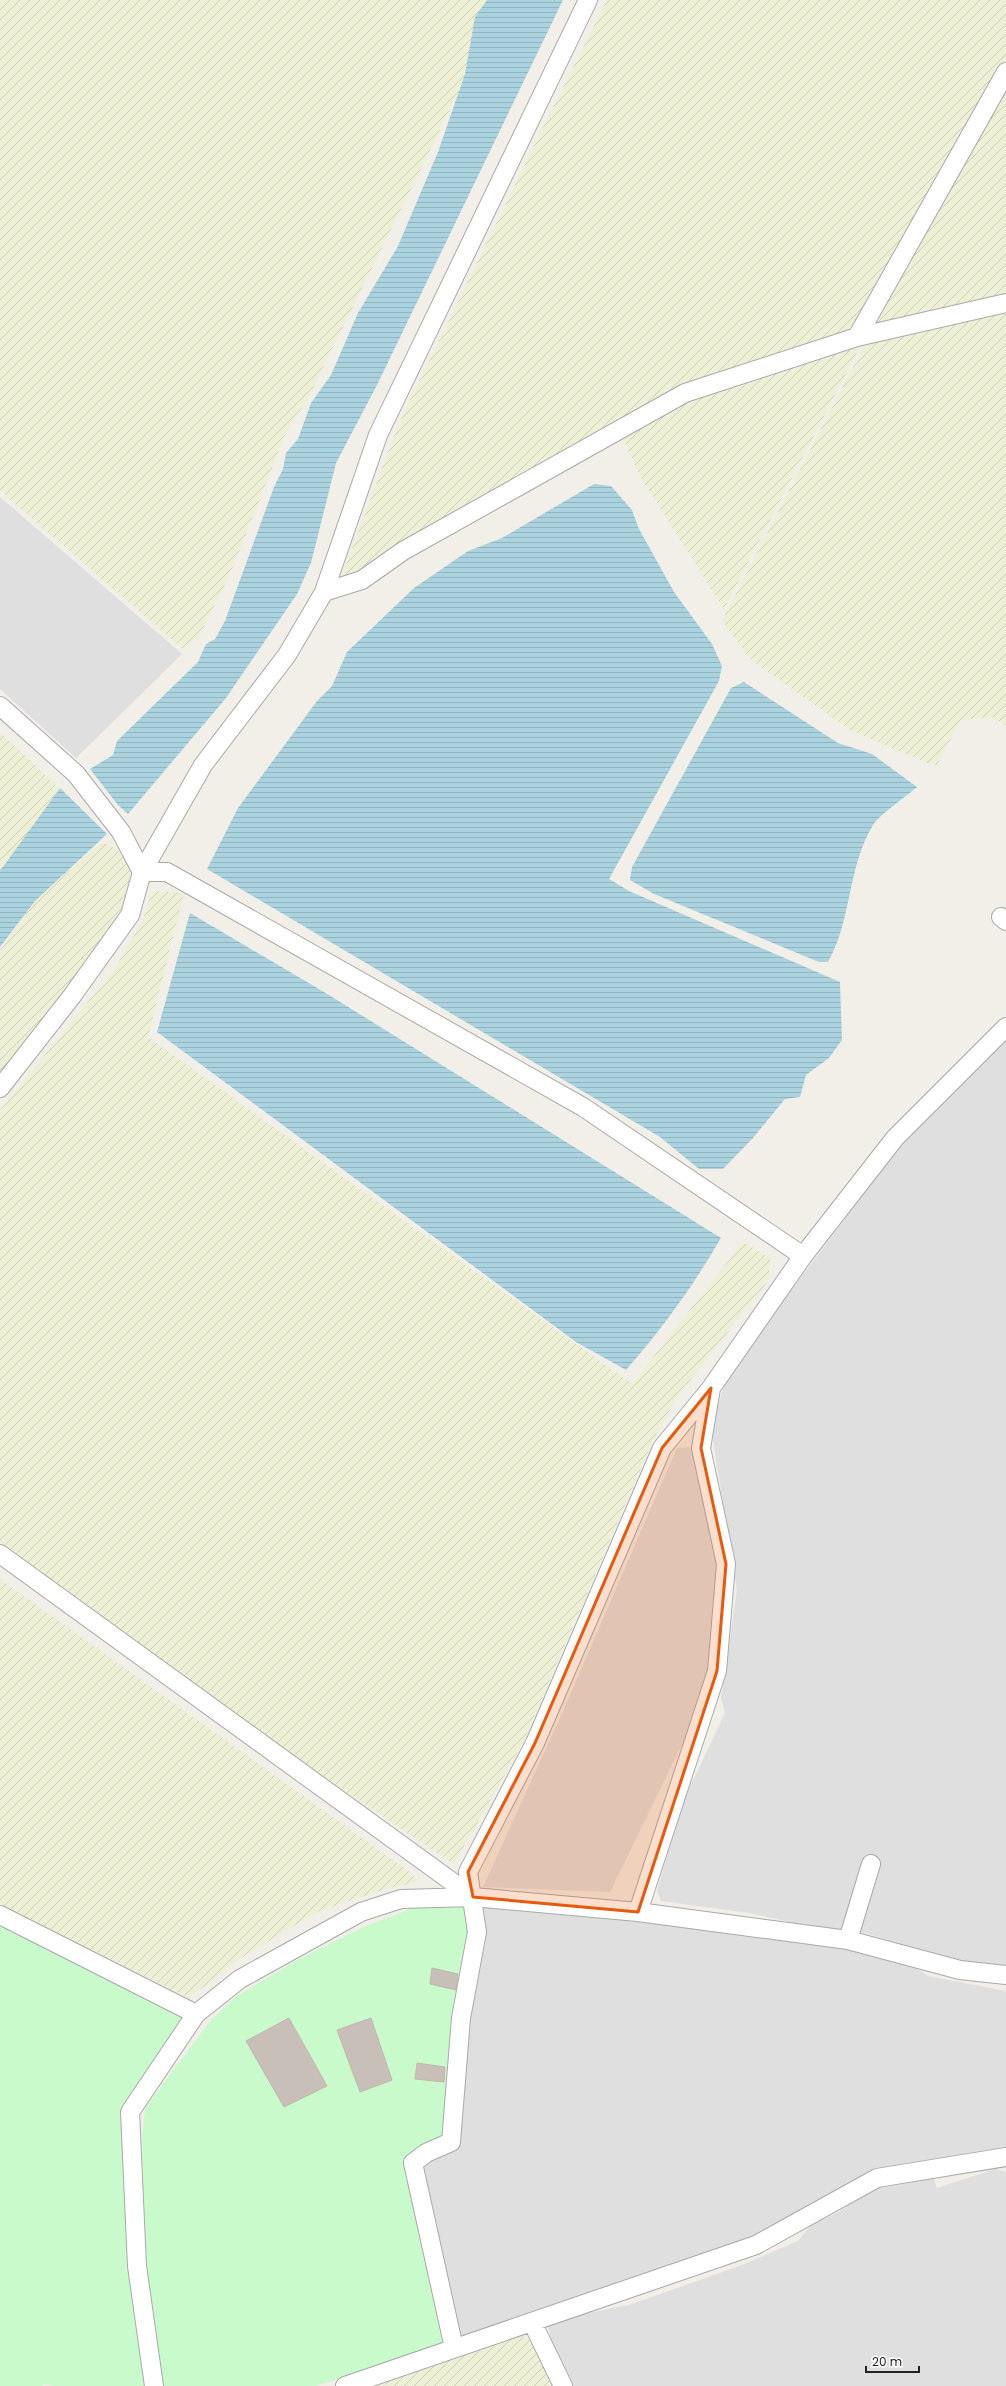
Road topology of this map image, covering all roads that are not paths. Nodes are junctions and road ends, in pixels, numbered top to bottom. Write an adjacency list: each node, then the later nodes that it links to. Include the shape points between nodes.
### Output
1 (588, 0): 5 (street, via 378,435)
2 (1006, 72): 4 (street)
3 (1006, 303): 4 (street)
4 (857, 337): 5 (street, via 685,393 403,551 362,580)
5 (324, 592): 7 (street, via 287,655 203,765)
6 (0, 706): 7 (street, via 76,774 121,832)
7 (142, 872): 9 (street, via 130,915 72,996); 10 (street, via 167,872 583,1107)
8 (1006, 1026): 10 (street, via 894,1138)
9 (0, 1088)
10 (803, 1256): 11 (street)
11 (711, 1388): 14 (street, via 662,1448 535,1743 468,1872); 15 (street, via 701,1448 726,1564 717,1671)
12 (0, 1554): 14 (street)
13 (871, 1864): 17 (street)
14 (473, 1897): 15 (street); 19 (street, via 401,1899 361,1912 240,1979); 22 (street, via 478,1932 461,2018 452,2142 426,2153 413,2163)
15 (638, 1912): 17 (street)
16 (0, 1915): 19 (street)
17 (848, 1940): 18 (street, via 960,1970)
18 (1006, 1975)
19 (196, 2014): 23 (street, via 130,2112 137,2266)
20 (1006, 2157): 21 (street, via 878,2178 756,2245)
21 (532, 2322): 22 (street); 25 (street)
22 (454, 2348): 24 (street)
23 (154, 2386)
24 (345, 2386)
25 (563, 2386)

